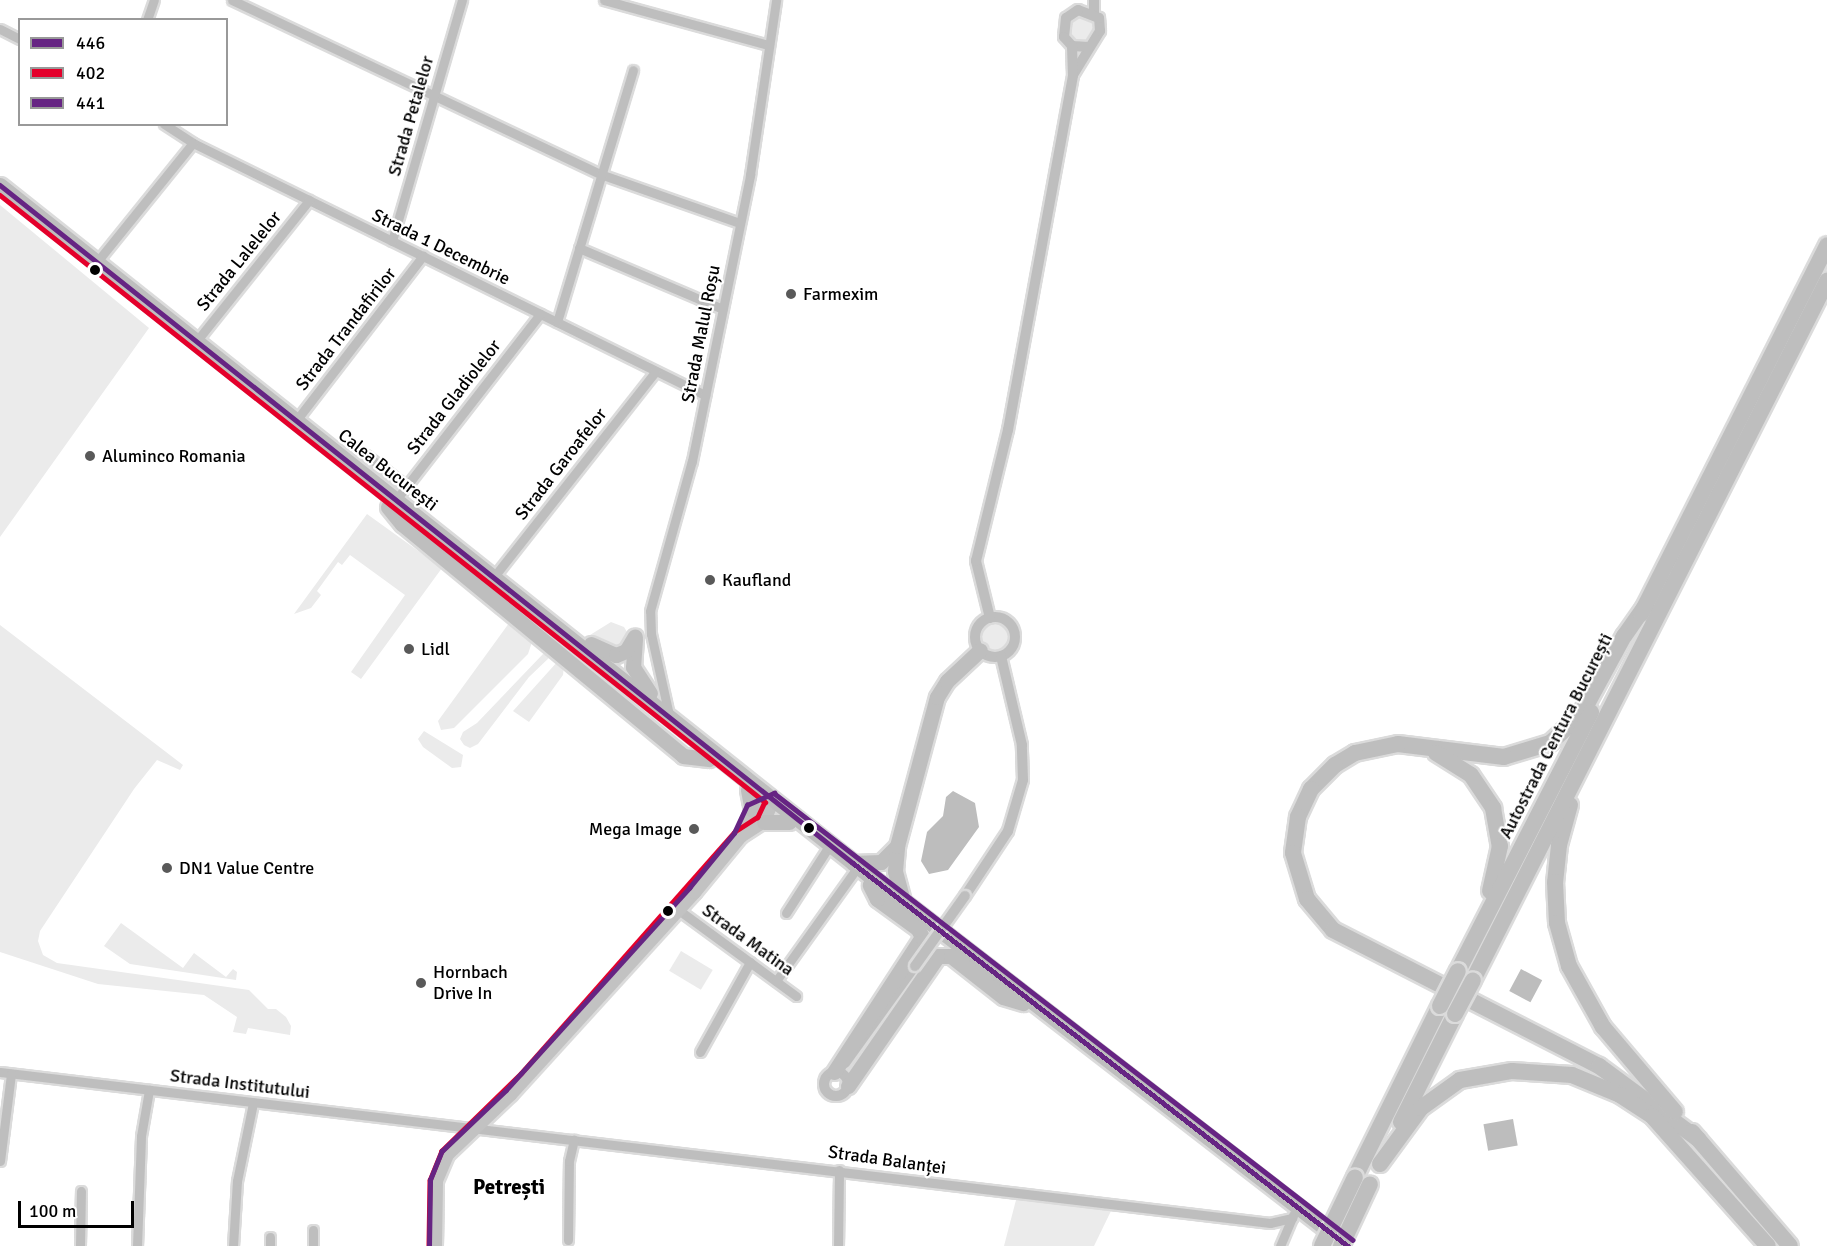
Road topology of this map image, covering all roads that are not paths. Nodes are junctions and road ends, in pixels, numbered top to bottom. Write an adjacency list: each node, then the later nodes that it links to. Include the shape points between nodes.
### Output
1 (154, 0): 9 (street)
2 (232, 0): 17 (street)
3 (462, 0): 17 (street, Strada Petalelor)
4 (604, 0): 12 (street)
5 (776, 0): 12 (street, Strada Malul Roșu)
6 (1094, 0): 8 (street)
7 (1080, 5): 8 (street); 13 (street, via 1063,25 1064,37)
8 (1094, 13): 14 (street, via 1100,19 1100,31)
9 (148, 18)
10 (0, 29): 11 (street)
11 (18, 38)
12 (769, 45): 24 (street, Strada Malul Roșu)
13 (1072, 46): 14 (street); 16 (street)
14 (1089, 47): 16 (street)
15 (633, 70): 20 (street)
16 (1073, 75): 43 (street, via 1008,430 976,561)
17 (434, 94): 20 (street); 25 (street, Strada Petalelor)
18 (167, 126): 19 (street, Strada 1 Decembrie)
19 (193, 143): 23 (street, Strada 1 Decembrie); 29 (street)
20 (600, 174): 24 (street); 27 (street)
21 (0, 184): 29 (highway, Calea București)
22 (0, 197): 40 (highway, Calea București)
23 (309, 200): 25 (street, Strada 1 Decembrie); 34 (street, Strada Lalelelor)
24 (740, 223): 31 (street, Strada Malul Roșu)
25 (392, 241): 28 (street, Strada 1 Decembrie)
26 (1827, 245): 42 (highway, Autostrada Centura București)
27 (579, 248): 31 (street); 33 (street)
28 (423, 256): 32 (street, Strada 1 Decembrie); 37 (street, Strada Trandafirilor)
29 (96, 263): 34 (highway, Calea București)
30 (1827, 281): 42 (highway, Autostrada Centura București)
31 (723, 309): 36 (street, Strada Malul Roșu)
32 (540, 314): 33 (street, Strada 1 Decembrie); 39 (street, Strada Gladiolelor)
33 (557, 322): 35 (street, Strada 1 Decembrie)
34 (195, 343): 37 (highway, Calea București)
35 (656, 371): 36 (street, Strada 1 Decembrie); 41 (street, Strada Garoafelor)
36 (705, 395): 47 (street, Strada Malul Roșu, via 692,461 650,611)
37 (295, 422): 40 (highway, Calea București)
38 (366, 455): 39 (street)
39 (406, 486): 40 (street, Strada Gladiolelor)
40 (392, 504): 41 (highway, Calea București); 51 (highway, via 402,524 683,756 709,759)
41 (493, 578): 44 (highway, Calea București)
42 (1653, 608): 50 (highway, via 1624,636 1587,704 1570,726 1550,742 1504,757); 61 (highway, Autostrada Centura București); 73 (highway, via 1646,649 1568,813 1559,845 1555,903 1562,946 1583,996); 75 (highway, Autostrada Centura București, bridge)
43 (990, 618): 45 (street, via 975,632); 46 (street, via 1004,620 1014,631 1013,643)
44 (548, 620): 48 (highway, via 612,655 626,651 635,636 632,663); 49 (highway, Calea București)
45 (980, 650): 46 (street, via 990,656); 53 (highway, via 940,691)
46 (1001, 656): 68 (street, bridge, via 1022,745 1023,780 1008,831)
47 (659, 670): 48 (street, via 650,681); 49 (street, Strada Malul Roșu)
48 (639, 680): 49 (highway)
49 (669, 715): 51 (highway, Calea București)
50 (1425, 747): 61 (highway, via 1471,775 1487,796 1499,830 1495,879); 73 (highway, via 1385,745 1355,753 1335,765 1311,789 1298,817 1293,853 1301,888 1313,909 1347,939 1615,1076)
51 (751, 787): 52 (highway); 52 (highway)
52 (765, 809): 54 (highway); 55 (highway); 58 (main road)
53 (897, 846): 55 (highway, via 881,862); 57 (highway, via 895,876)
54 (826, 851): 55 (highway); 59 (street)
55 (853, 867): 56 (highway); 57 (highway); 62 (street)
56 (870, 885): 64 (highway); 68 (highway, via 877,898 922,937)
57 (903, 901): 92 (highway)
58 (680, 910): 60 (street, Strada Matina); 71 (main road)
59 (786, 913)
60 (750, 962): 62 (street, Strada Matina); 65 (street)
61 (1462, 964): 77 (highway, Autostrada Centura București, bridge)
62 (776, 981): 63 (street, Strada Matina)
63 (796, 996)
64 (1023, 1003): 68 (highway, via 1003,997 951,956 938,956); 79 (highway)
65 (700, 1052)
66 (0, 1072): 67 (street, Strada Institutului)
67 (11, 1074): 69 (street, Strada Institutului); 74 (street)
68 (842, 1077)
69 (149, 1090): 70 (street, Strada Institutului); 83 (street, via 141,1136)
70 (253, 1103): 71 (street, Strada Institutului); 84 (street, via 237,1181)
71 (476, 1129): 72 (street, Strada Balanței); 86 (main road, via 440,1168)
72 (574, 1140): 76 (street, Strada Balanței); 81 (street, via 569,1161)
73 (1692, 1144): 75 (highway, via 1643,1108 1604,1087 1565,1074 1512,1071 1479,1075 1445,1087 1421,1108); 93 (highway); 94 (highway)
74 (0, 1161)
75 (1380, 1164): 77 (highway, Autostrada Centura București)
76 (839, 1170): 79 (street, Strada Balanței, via 1270,1223); 87 (street)
77 (1363, 1181): 89 (highway, Autostrada Centura București, bridge); 91 (highway, Autostrada Centura București, bridge)
78 (81, 1191): 82 (street)
79 (1293, 1216): 88 (street); 90 (highway)
80 (313, 1230): 85 (street)
81 (568, 1239)
82 (80, 1246)
83 (137, 1246)
84 (233, 1246)
85 (313, 1246)
86 (436, 1246)
87 (838, 1246)
88 (1280, 1246)
89 (1322, 1246)
90 (1336, 1246)
91 (1341, 1246)
92 (1348, 1246)
93 (1768, 1246)
94 (1790, 1246)

